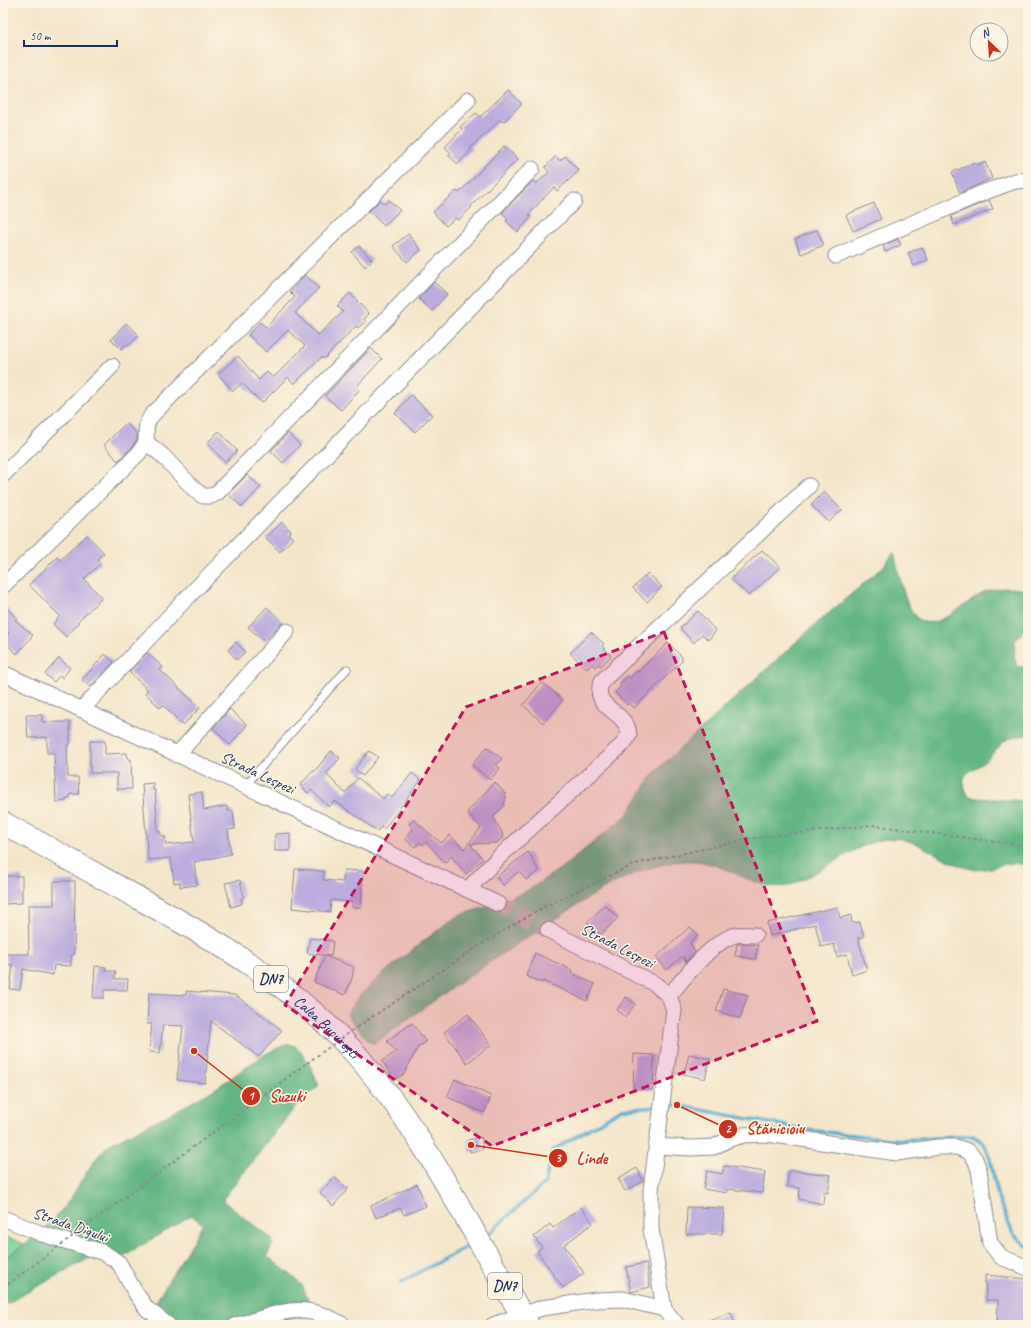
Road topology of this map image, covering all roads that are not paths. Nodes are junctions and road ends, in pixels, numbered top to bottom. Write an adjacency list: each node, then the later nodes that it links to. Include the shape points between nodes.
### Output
1 (468, 100): 7 (street, via 152,415 146,426)
2 (532, 169): 7 (street, via 218,493 203,496)
3 (1028, 180): 5 (street, via 1015,181 985,192)
4 (574, 201): 14 (street)
5 (836, 256)
6 (112, 366): 8 (street)
7 (146, 442): 10 (street, via 139,453)
8 (3, 475)
9 (809, 486): 18 (street, via 602,681 598,690 599,697 626,722 629,735 623,744 499,857)
10 (3, 586)
11 (287, 631): 15 (street)
12 (347, 669): 16 (lane)
13 (3, 673): 14 (street, Strada Lespezi)
14 (82, 709): 15 (street, Strada Lespezi)
15 (177, 754): 16 (street, Strada Lespezi)
16 (245, 786): 18 (street, Strada Lespezi)
17 (3, 823): 27 (highway, Calea București / DN7, via 184,923 300,1000 323,1021 353,1051 378,1082 432,1161)
18 (468, 889): 19 (street, Strada Lespezi)
19 (498, 904)
20 (548, 930): 22 (street, Strada Lespezi, via 654,984)
21 (755, 935): 22 (street, via 736,935 726,939 690,970)
22 (669, 996): 23 (street, via 674,1010)
23 (656, 1146): 25 (street, via 714,1147 743,1135 767,1134 897,1153 956,1147 968,1151 975,1159 979,1170 990,1243 1001,1257); 26 (street, via 651,1190 651,1229)
24 (3, 1218): 28 (street, Strada Digului, via 42,1234 102,1252 112,1258 121,1267 147,1309)
25 (1028, 1268)
26 (664, 1309): 27 (street, via 623,1299 596,1300 542,1308); 32 (street)
27 (525, 1320): 31 (street)
28 (168, 1325)
29 (236, 1325): 30 (street, via 298,1310 318,1313)
30 (343, 1325)
31 (493, 1325)
32 (677, 1325)

